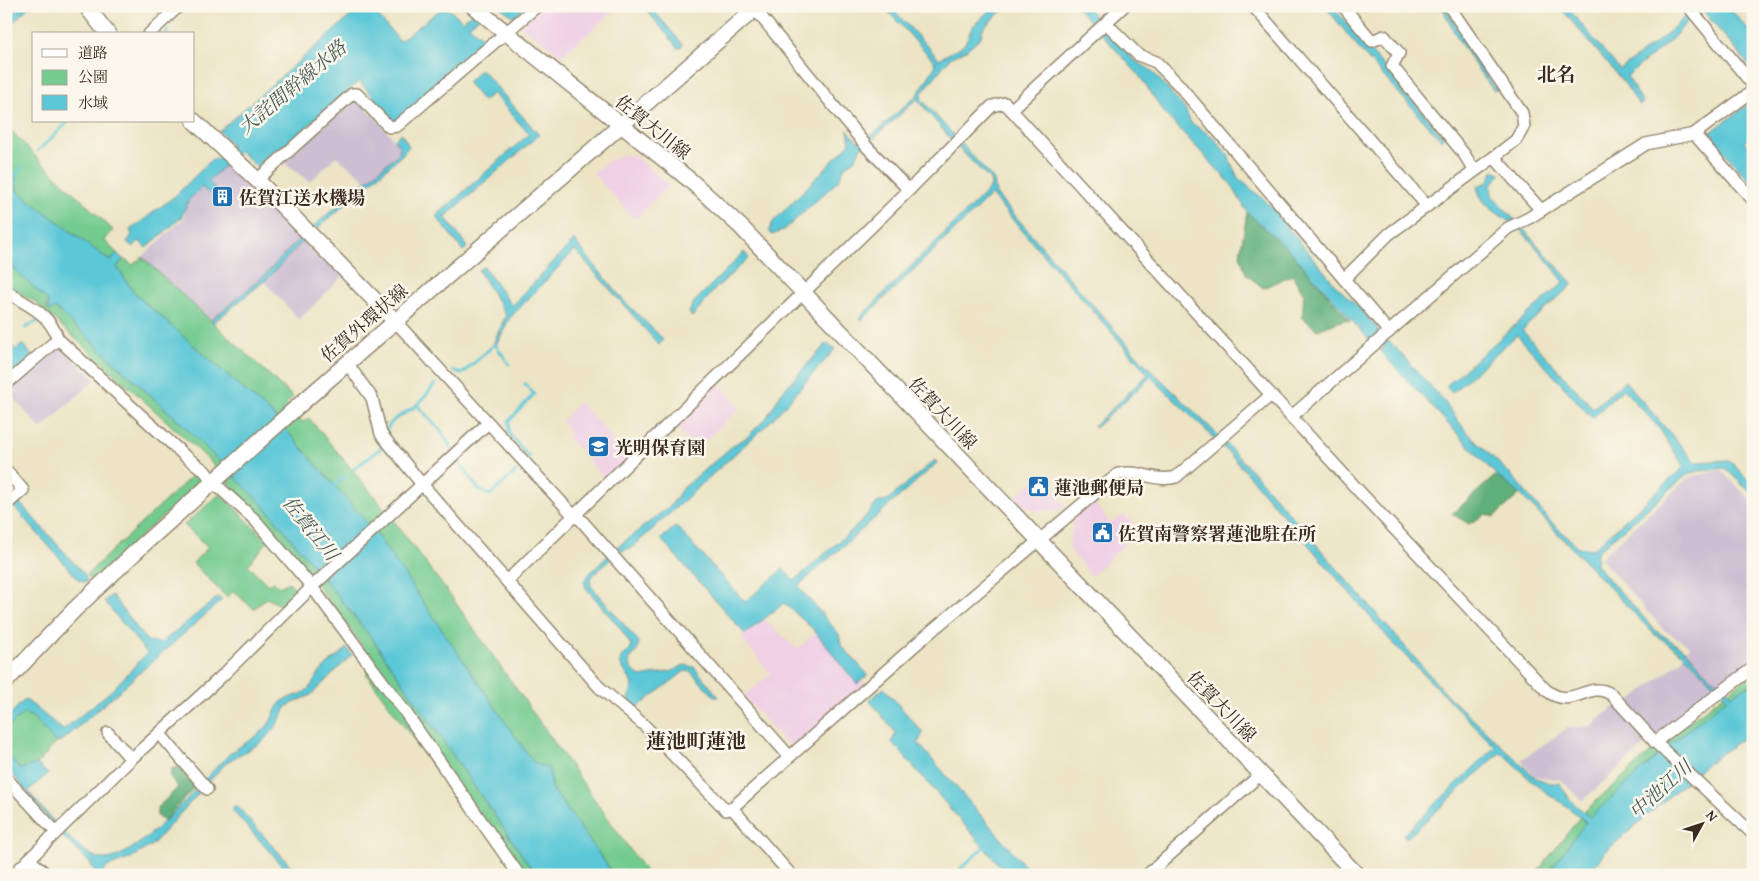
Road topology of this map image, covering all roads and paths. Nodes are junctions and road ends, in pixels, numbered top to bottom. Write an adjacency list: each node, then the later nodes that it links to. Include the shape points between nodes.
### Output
1 (86, 6): 12 (main road)
2 (178, 6): 13 (street)
3 (473, 6): 14 (main road, 佐賀大川線)
4 (536, 6): 14 (street)
5 (1124, 6): 11 (street)
6 (1253, 6): 26 (street)
7 (1343, 6): 22 (street, via 1372,41 1384,36 1399,53 1392,66)
8 (1449, 6): 21 (street, via 1522,113 1524,126 1516,140)
9 (1688, 6): 15 (street)
10 (757, 8): 19 (main road, 佐賀外環状線); 24 (street, via 864,143)
11 (1101, 26): 17 (street); 28 (street, via 1138,55 1156,62 1178,84)
12 (106, 32)
13 (151, 32)
14 (506, 33): 19 (main road, 佐賀大川線); 23 (street, via 397,126 389,127 357,94 352,94)
15 (1753, 85)
16 (1753, 90): 20 (street)
17 (1012, 109): 24 (street, via 1005,103 992,106); 36 (street)
18 (195, 122): 23 (main road)
19 (621, 125): 30 (main road, 佐賀大川線, via 734,221); 31 (main road, 佐賀外環状線)
20 (1694, 134): 25 (street); 27 (street, via 1646,144)
21 (1494, 157): 22 (street); 27 (street)
22 (1474, 170): 26 (street)
23 (257, 180): 31 (main road)
24 (909, 190): 30 (street)
25 (1753, 200)
26 (1428, 206): 28 (street, via 1389,234)
27 (1541, 210): 32 (street, via 1508,228)
28 (1344, 279): 32 (street)
29 (6, 291): 33 (street, via 35,308 53,324)
30 (804, 293): 43 (street); 44 (main road, 佐賀大川線)
31 (395, 321): 34 (main road, 佐賀外環状線); 38 (street)
32 (1384, 336): 37 (street)
33 (58, 339): 35 (street); 40 (street, via 185,456)
34 (347, 363): 40 (main road, 佐賀外環状線); 41 (street, via 372,398 384,438)
35 (6, 384)
36 (1272, 395): 37 (street); 44 (street, via 1176,477 1165,480 1132,471 1118,474)
37 (1292, 416): 51 (street, via 1546,690 1560,699 1597,688 1604,690 1612,694)
38 (487, 424): 41 (street); 43 (street)
39 (6, 470): 42 (street, via 23,490)
40 (217, 479): 46 (street); 48 (main road, 佐賀外環状線, via 75,609)
41 (421, 483): 45 (street); 46 (street)
42 (6, 506)
43 (574, 516): 45 (street); 52 (street, via 608,550)
44 (1039, 542): 52 (street); 54 (main road, 佐賀大川線)
45 (507, 581): 57 (street, via 599,687 644,725 726,810)
46 (314, 585): 50 (street); 63 (street)
47 (1753, 668): 51 (street)
48 (6, 681)
49 (108, 733): 53 (street)
50 (160, 734): 53 (street); 56 (street)
51 (1655, 742): 59 (street)
52 (789, 756): 57 (street)
53 (131, 759): 58 (street)
54 (1261, 774): 65 (street); 66 (main road, 佐賀大川線)
55 (6, 778): 58 (street)
56 (204, 784)
57 (732, 808): 64 (street)
58 (59, 829): 60 (street)
59 (1753, 834)
60 (29, 859): 61 (street); 62 (street)
61 (13, 875)
62 (47, 875)
63 (519, 875)
64 (791, 875)
65 (1147, 875)
66 (1358, 875)

